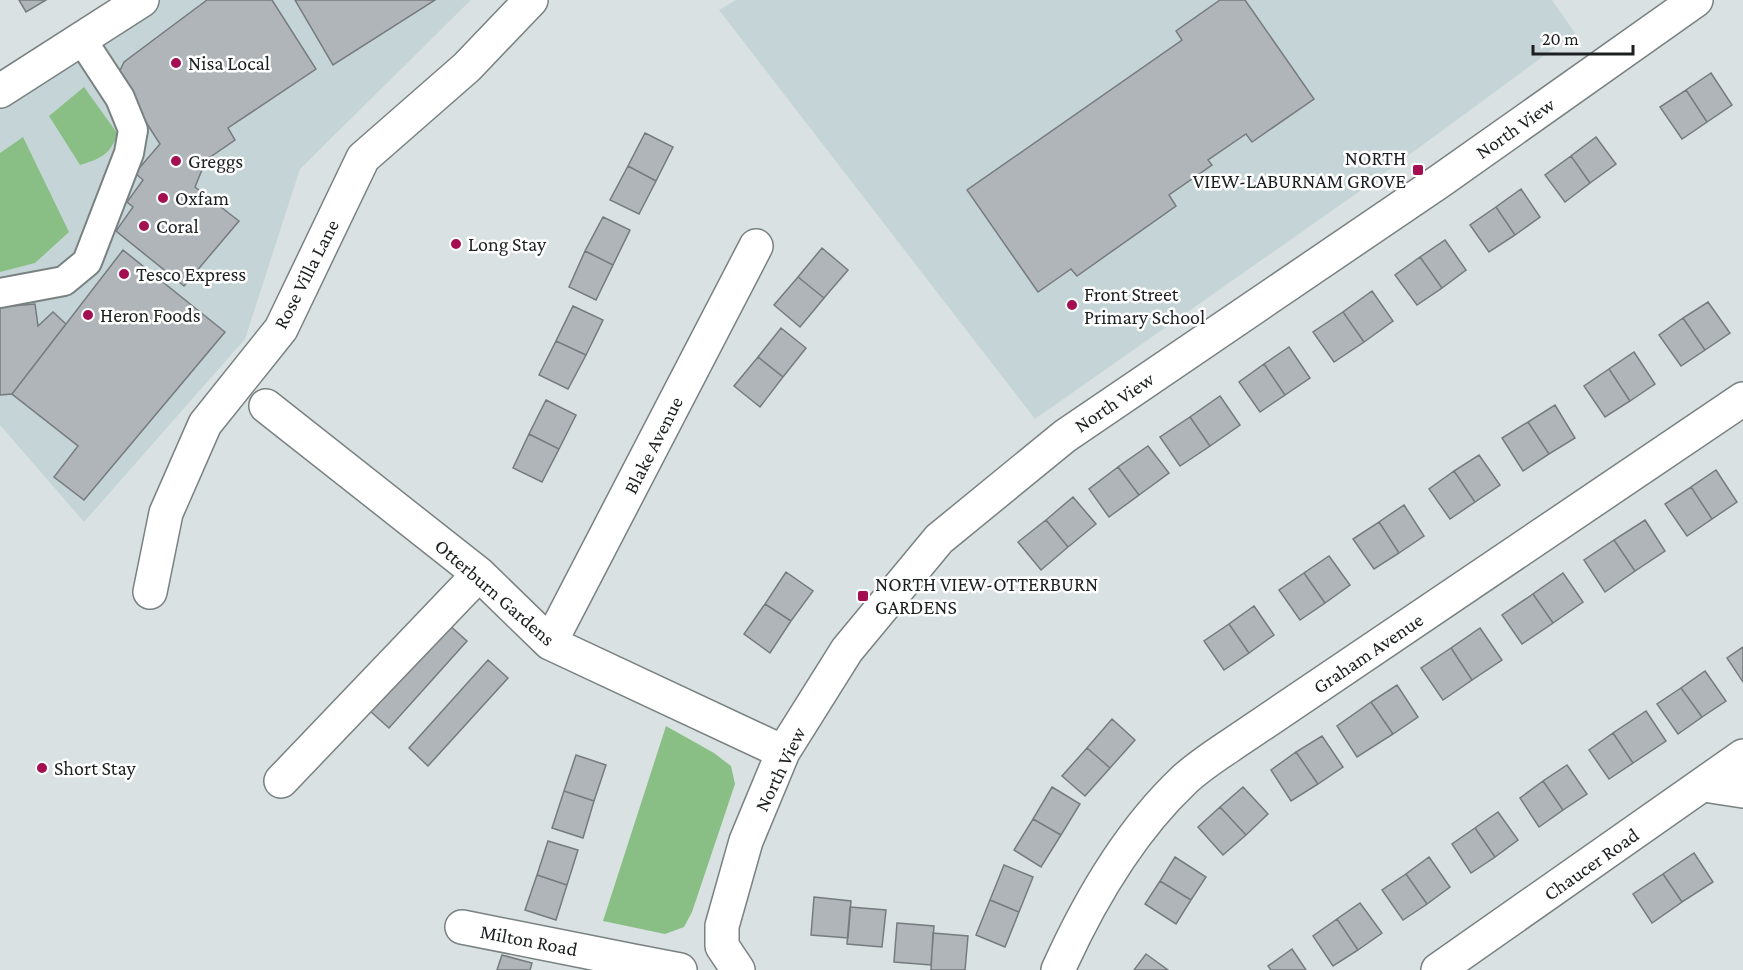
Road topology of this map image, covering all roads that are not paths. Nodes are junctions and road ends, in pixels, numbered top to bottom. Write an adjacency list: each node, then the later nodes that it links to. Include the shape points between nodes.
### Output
1 (142, 0): 4 (street)
2 (531, 0): 11 (street, Rose Villa Lane, via 467,67 363,158 281,329 205,424 166,513)
3 (1696, 0): 13 (street, North View, via 1430,188 1065,436 939,539 847,650)
4 (82, 40): 5 (street); 7 (street, via 133,130 129,153 87,262 64,281)
5 (0, 91)
6 (756, 246): 12 (street, Blake Avenue)
7 (0, 293)
8 (1743, 399): 22 (street, Graham Avenue, via 1185,779 1122,852 1078,925)
9 (266, 406): 10 (street, Otterburn Gardens)
10 (479, 574): 12 (street, Otterburn Gardens); 15 (street)
11 (150, 592)
12 (550, 643): 13 (street, Otterburn Gardens)
13 (783, 752): 20 (street, North View, via 746,841 731,890 722,926)
14 (1743, 756): 16 (street, Chaucer Road)
15 (280, 781)
16 (1704, 785): 17 (street); 23 (street, Chaucer Road)
17 (1743, 791)
18 (462, 927): 19 (street, Milton Road)
19 (620, 965): 21 (street, Milton Road)
20 (724, 967)
21 (680, 970)
22 (1058, 970)
23 (1437, 970)

